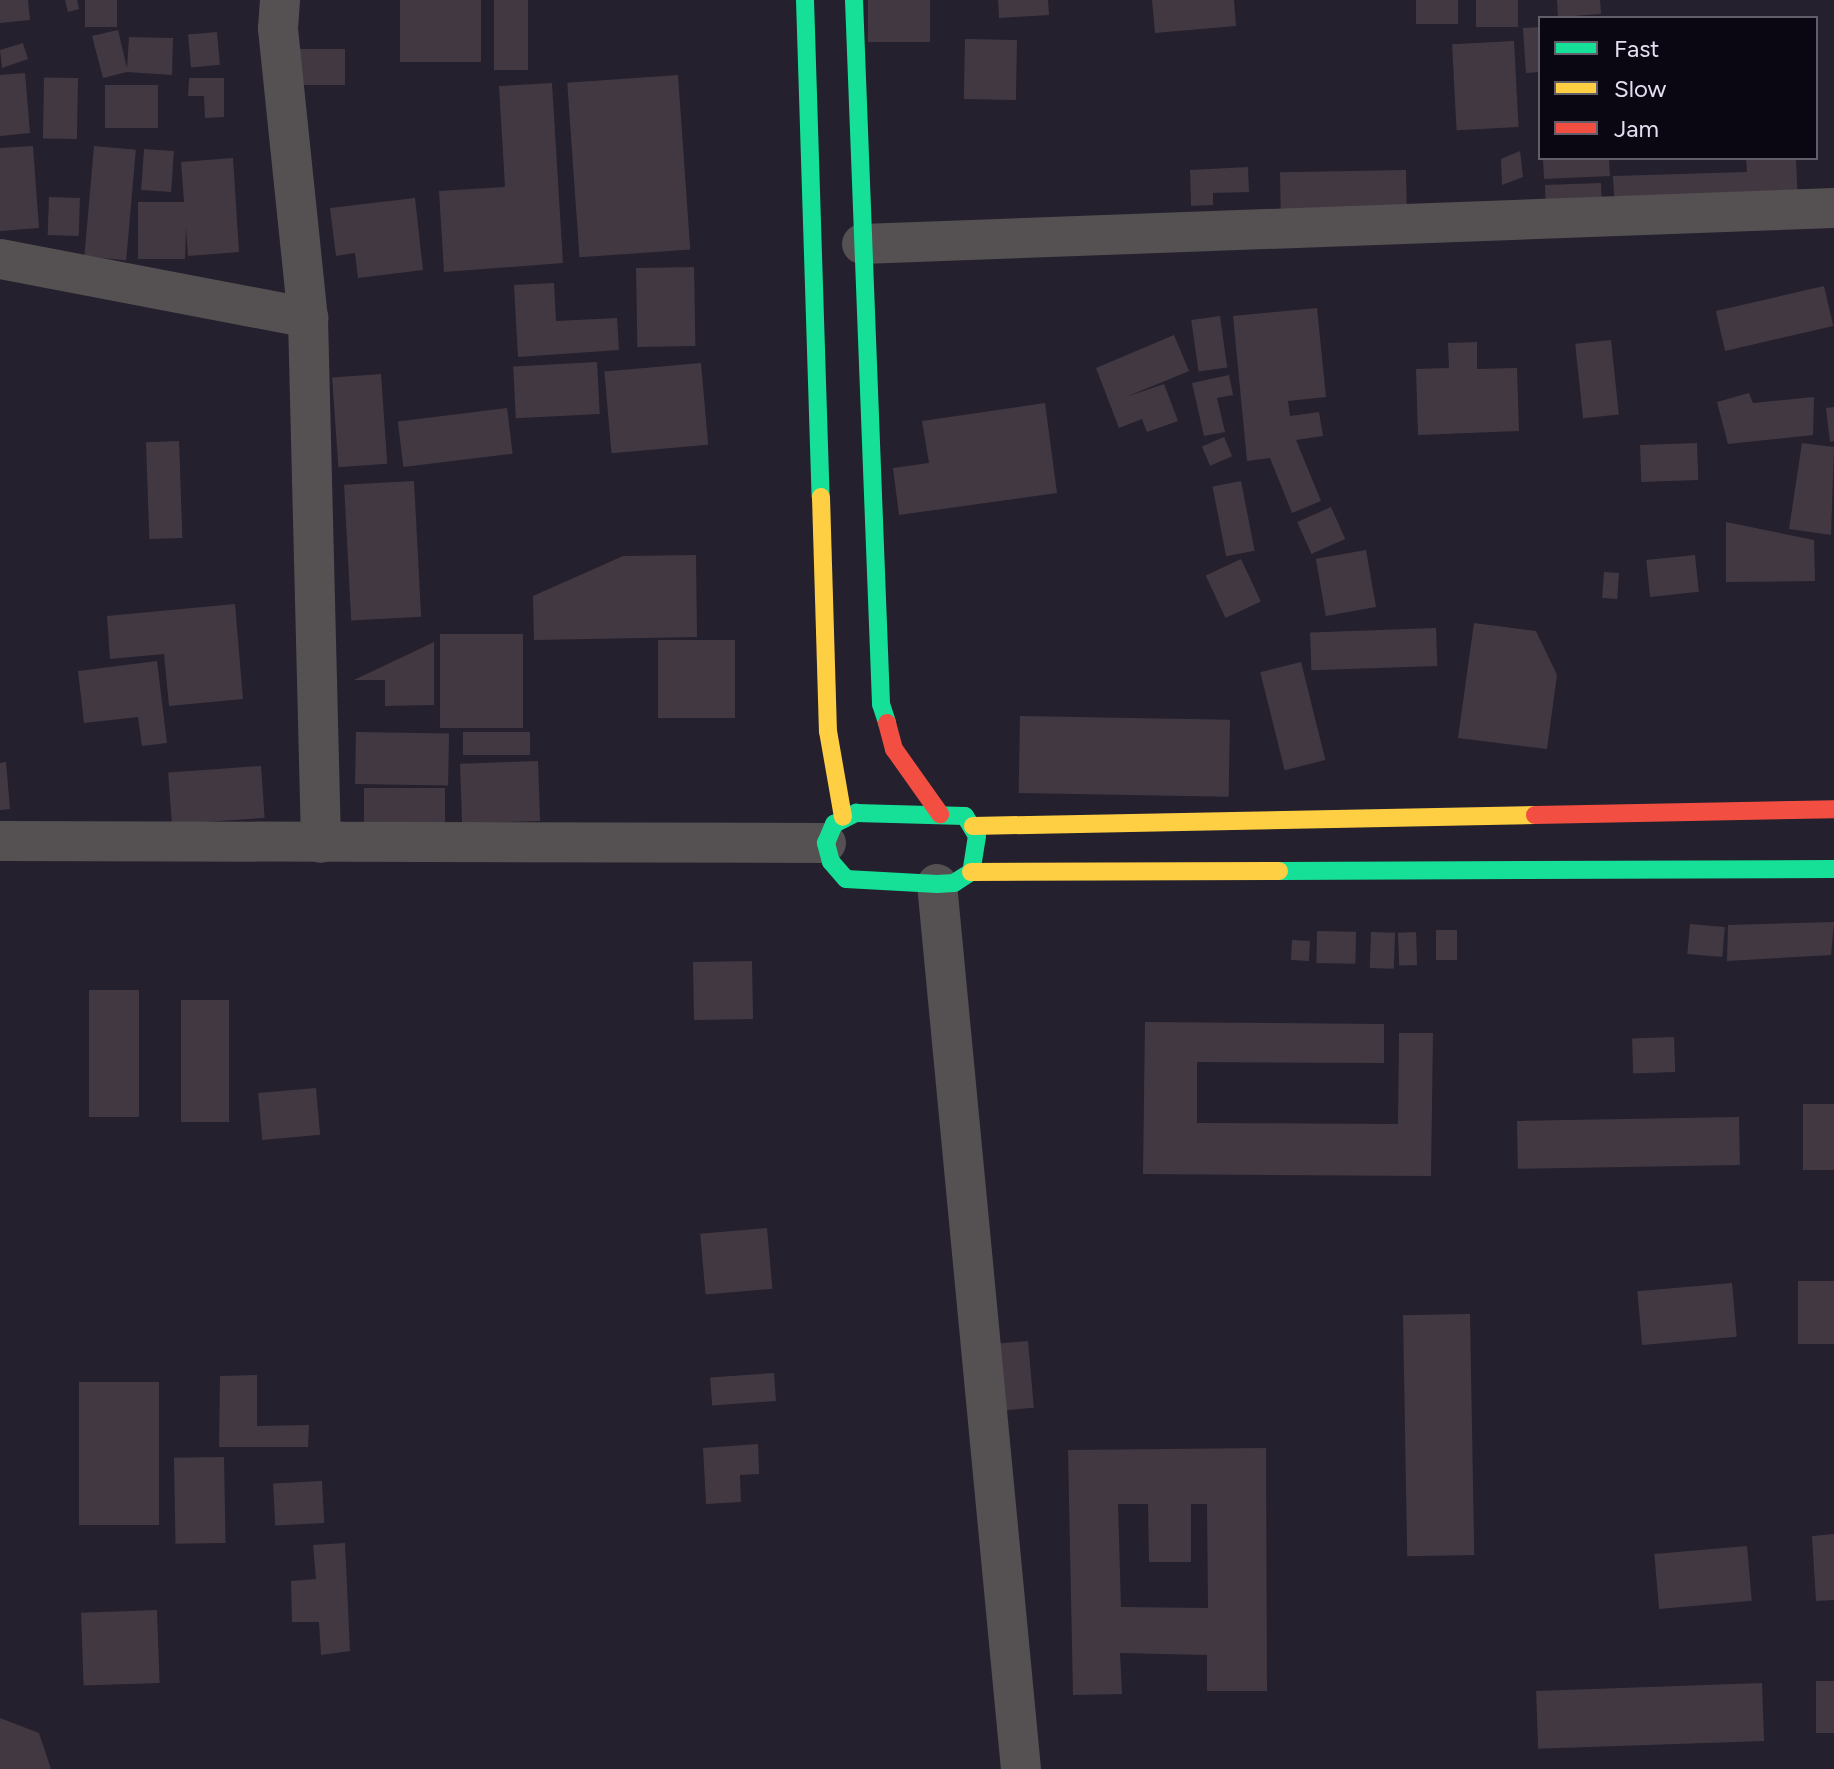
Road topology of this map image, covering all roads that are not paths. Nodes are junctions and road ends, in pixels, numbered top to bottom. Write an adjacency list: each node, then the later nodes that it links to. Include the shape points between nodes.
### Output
1 (280, 0): 7 (street, via 278,29)
2 (805, 0): 11 (main road)
3 (854, 0): 5 (main road)
4 (1834, 208): 5 (street)
5 (862, 244): 9 (main road, via 881,704 894,749)
6 (0, 259): 7 (street)
7 (308, 318): 13 (street)
8 (1834, 809): 10 (main road)
9 (940, 814): 10 (main road, via 965,816); 11 (main road)
10 (973, 826): 15 (main road, via 976,854)
11 (834, 830): 13 (street); 15 (main road, via 831,862 846,879)
12 (0, 841): 13 (street)
13 (321, 843)
14 (1834, 869): 15 (main road)
15 (954, 878): 16 (street)
16 (1021, 1769)

